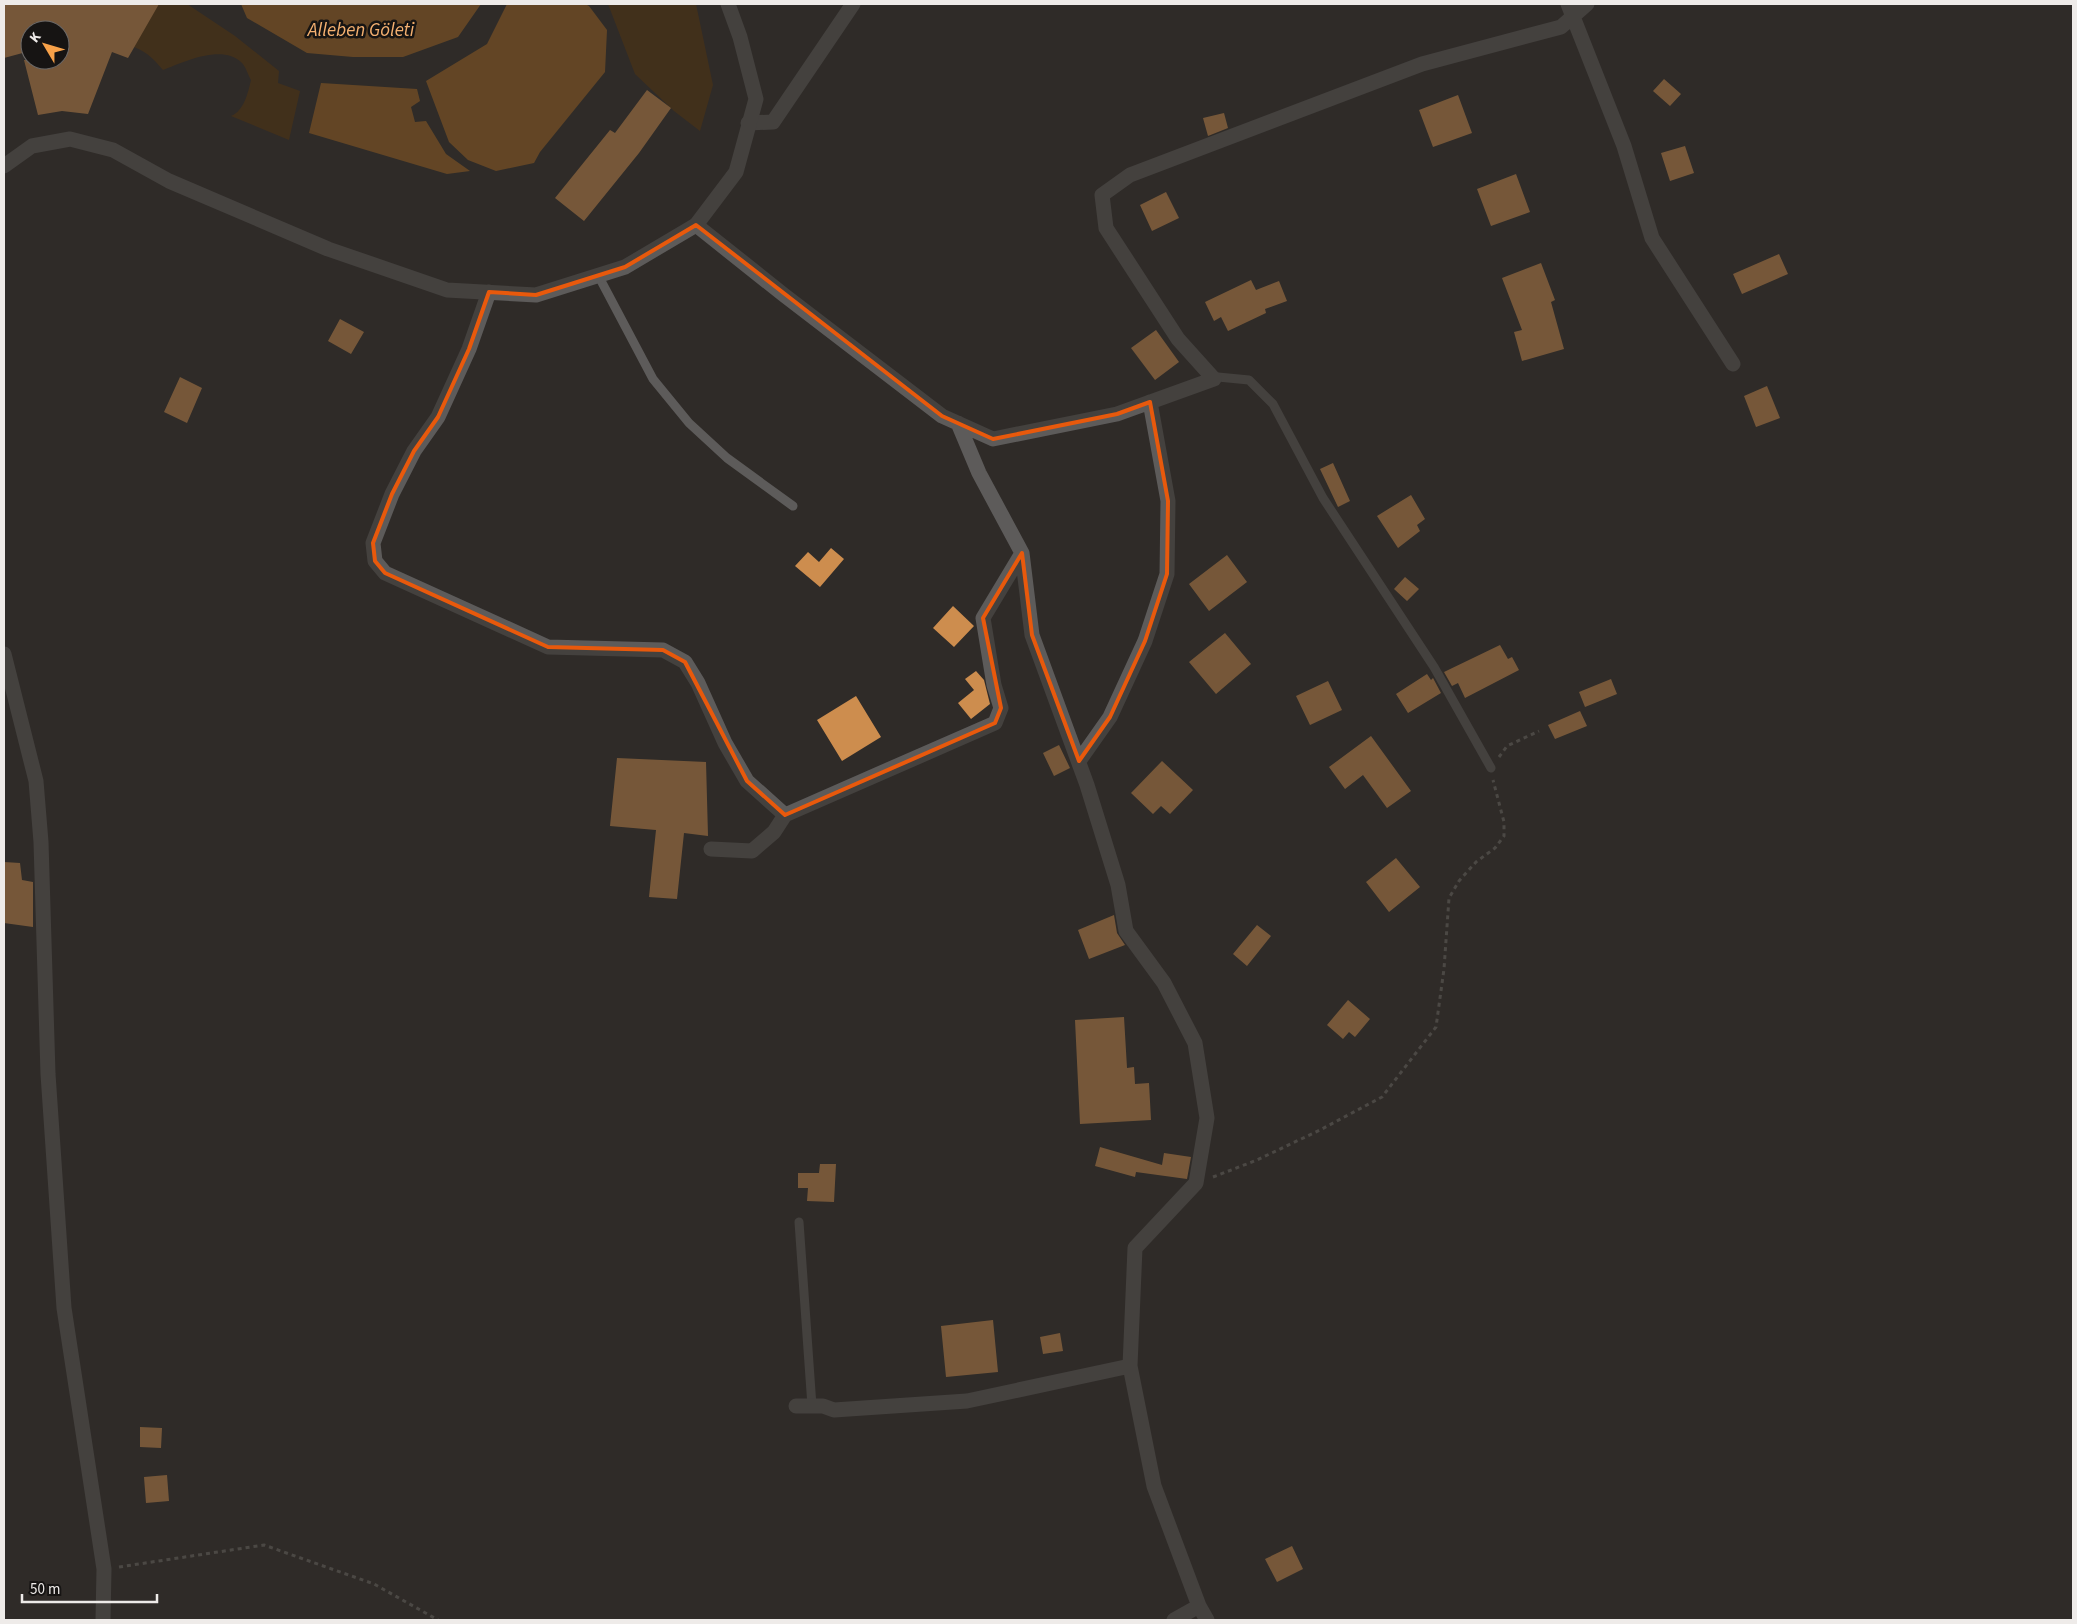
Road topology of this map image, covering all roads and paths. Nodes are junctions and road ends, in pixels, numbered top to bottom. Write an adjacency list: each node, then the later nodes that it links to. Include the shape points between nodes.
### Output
1 (728, 4): 5 (street, via 756,99)
2 (853, 4): 5 (street, via 773,122)
3 (1587, 4): 4 (street)
4 (1570, 10): 10 (street, via 1624,146 1652,238); 11 (street, via 1562,27 1422,64 1130,175 1102,195 1106,228 1178,339)
5 (748, 123): 7 (street, via 736,172)
6 (4, 166): 9 (street, via 32,146 70,138 113,150 169,181 328,249 447,290)
7 (696, 225): 8 (street, via 625,267); 13 (street, via 942,416)
8 (598, 275): 9 (street, via 536,295); 14 (lane, via 653,379 689,424 727,458)
9 (489, 292): 20 (street, via 470,349 438,417 414,451 392,494 373,543 375,561 385,573 548,647 663,650 685,662 747,780)
10 (1733, 364)
11 (1214, 379): 12 (street); 19 (lane, via 1249,380 1273,404 1323,498 1434,666)
12 (1150, 402): 13 (street, via 1118,414 993,439); 18 (street, via 1168,501 1167,574 1145,641 1110,717)
13 (958, 423): 15 (street, via 979,473)
14 (793, 506)
15 (1022, 553): 18 (street, via 1032,635); 20 (street, via 983,618 1000,708 995,723)
16 (4, 654): 27 (street, via 36,781 48,1074 64,1308)
17 (1539, 731): 19 (path, via 1507,746)
18 (1079, 761): 22 (street, via 1118,885 1126,931 1164,983 1195,1043 1207,1118)
19 (1491, 768): 22 (path, via 1504,822 1504,836 1459,881 1449,898 1436,1026 1382,1097 1266,1156)
20 (785, 815): 21 (street, via 774,832 752,851)
21 (711, 849)
22 (1196, 1183): 24 (street, via 1135,1248)
23 (799, 1222): 26 (lane)
24 (1130, 1366): 26 (street, via 967,1402 834,1410); 28 (street, via 1154,1486)
25 (796, 1406): 26 (street)
26 (812, 1406)
27 (104, 1569): 29 (street); 30 (path, via 264,1545 374,1584)
28 (1199, 1606): 31 (street); 32 (street)
29 (103, 1620)
30 (438, 1620)
31 (1174, 1620)
32 (1207, 1620)

